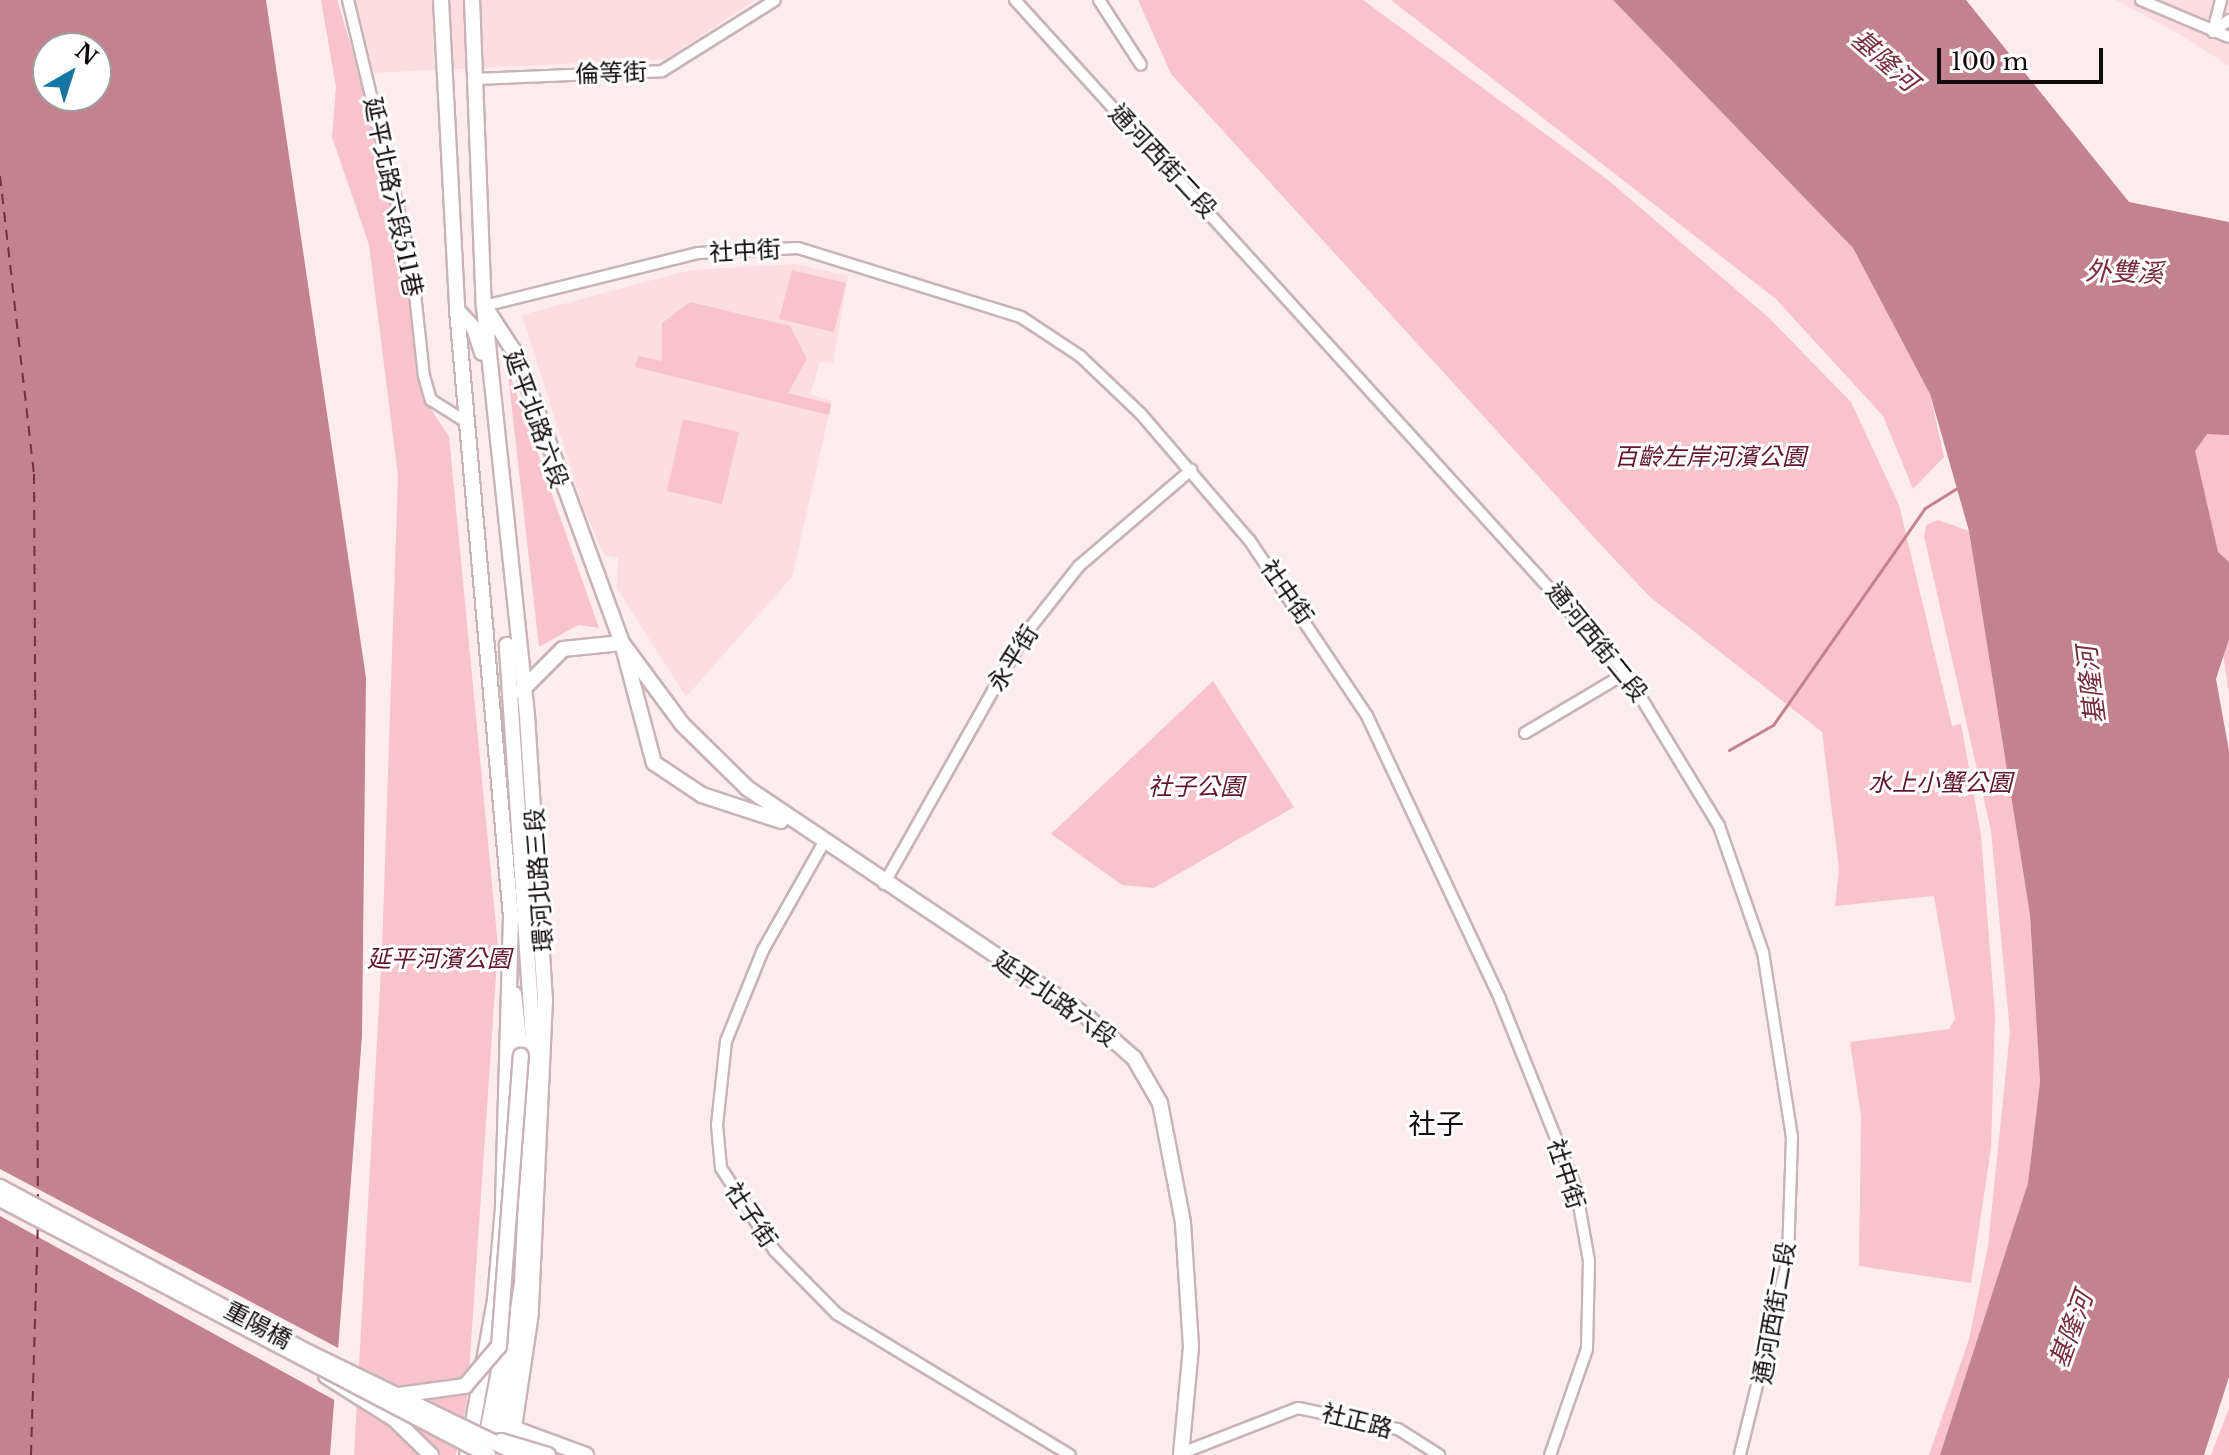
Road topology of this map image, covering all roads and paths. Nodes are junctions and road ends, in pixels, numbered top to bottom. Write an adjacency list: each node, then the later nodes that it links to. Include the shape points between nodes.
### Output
1 (348, 0): 16 (street, 延平北路六段511巷, via 412,266 424,376 431,400)
2 (441, 0): 15 (main road)
3 (472, 0): 13 (main road)
4 (775, 0): 13 (street, 倫等街, via 662,71)
5 (1015, 0): 19 (street, 通河西街二段)
6 (1099, 0): 12 (street)
7 (2141, 0): 10 (street)
8 (2221, 0): 10 (street)
9 (2229, 20): 10 (street)
10 (2213, 32): 11 (street)
11 (2229, 37)
12 (1141, 65)
13 (474, 79): 14 (main road)
14 (484, 306): 15 (main road); 17 (street, 社中街, via 698,253 798,248 1021,317 1080,356); 18 (main road, 延平北路六段, via 517,356); 20 (main road, 環河北路三段)
15 (457, 310): 16 (main road, 環河北路三段); 34 (main road, via 481,344 533,1040 522,1284)
16 (468, 423): 25 (main road, 環河北路三段, via 508,867)
17 (1191, 470): 24 (street, 永平街, via 1079,566 1023,637); 41 (street, 社中街, via 1259,553 1367,716 1500,999 1576,1188 1589,1261 1587,1349)
18 (622, 643): 20 (main road, via 563,649); 22 (main road, 延平北路六段, via 686,728); 22 (main road, 延平北路六段, via 654,763 702,795)
19 (1626, 673): 21 (street); 42 (street, 通河西街二段, via 1719,826 1763,952 1782,1046 1792,1137 1788,1259)
20 (521, 691): 30 (main road, 環河北路三段, via 540,887 545,1085 531,1313)
21 (1525, 733)
22 (794, 825): 23 (main road, 延平北路六段)
23 (823, 844): 24 (main road, 延平北路六段); 39 (street, 社子街, via 763,950 726,1041 717,1125 721,1168 775,1251 837,1314)
24 (884, 884): 32 (main road, 延平北路六段, via 1091,1020 1151,1082 1183,1223 1191,1347)
25 (511, 982): 29 (main road, bridge, via 521,1056 499,1346 465,1386 418,1397); 31 (main road, 環河北路三段, via 503,1208)
26 (0, 1187): 29 (main road, 重陽橋, bridge)
27 (0, 1199): 28 (main road, 重陽橋, bridge)
28 (306, 1363): 31 (main road, 重陽橋, bridge); 33 (main road, bridge, via 394,1419)
29 (388, 1393): 31 (main road, 重陽橋, bridge)
30 (513, 1428): 34 (main road); 35 (main road, 環河北路三段); 38 (main road)
31 (479, 1451): 36 (main road, 重陽橋, bridge); 37 (main road, bridge)
32 (1182, 1454): 40 (street, 社正路, via 1298,1408 1398,1429)
33 (431, 1455)
34 (497, 1455)
35 (510, 1455)
36 (520, 1455)
37 (548, 1455)
38 (586, 1455)
39 (1070, 1455)
40 (1439, 1455)
41 (1550, 1455)
42 (1740, 1455)

